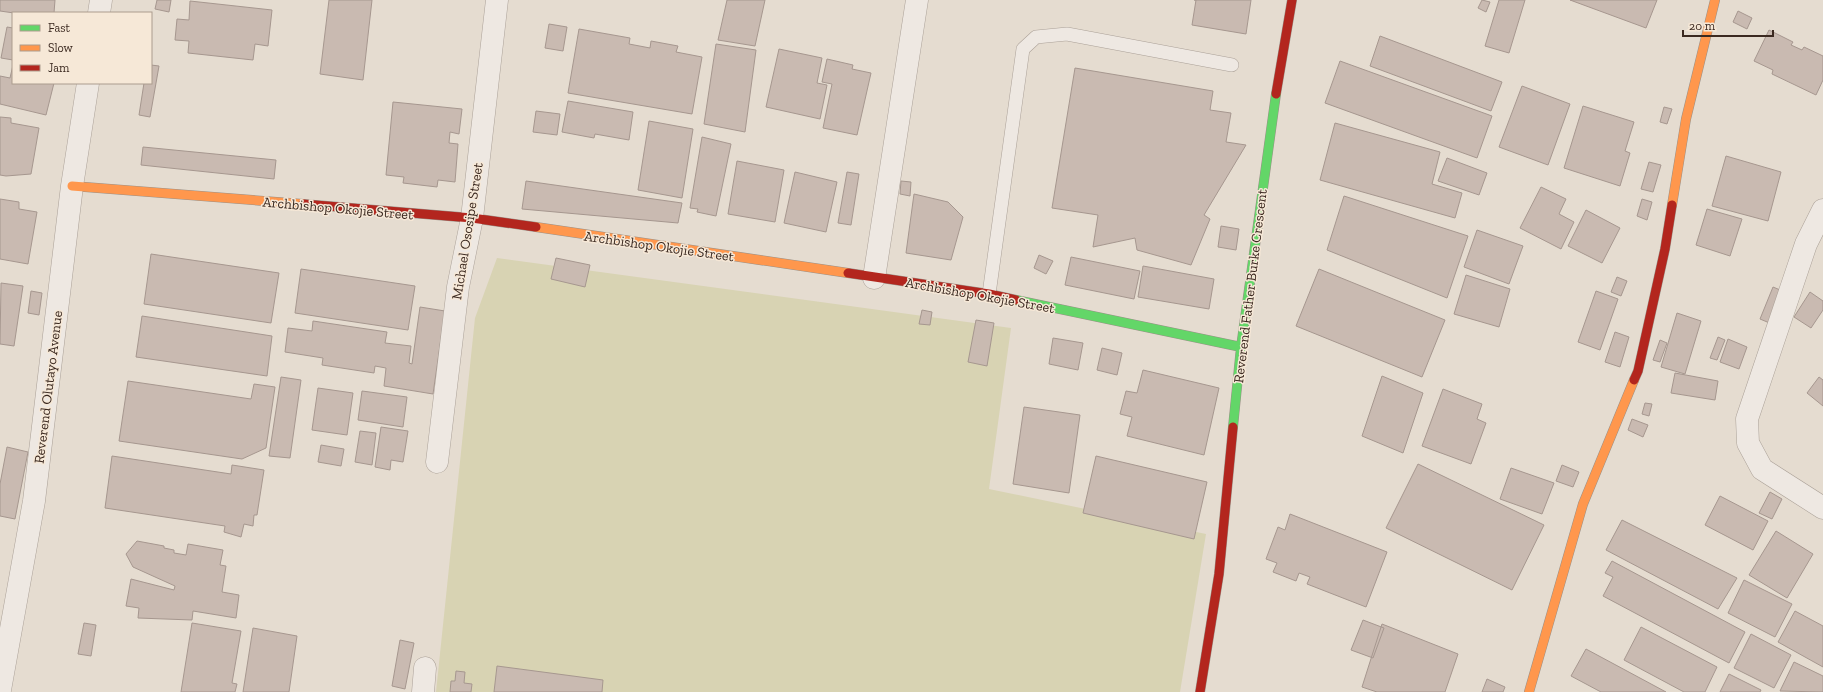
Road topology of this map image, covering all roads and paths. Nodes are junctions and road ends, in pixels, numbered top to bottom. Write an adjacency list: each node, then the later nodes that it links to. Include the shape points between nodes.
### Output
1 (102, 0): 6 (street)
2 (497, 0): 11 (street, Michael Ososipe Street)
3 (917, 0): 12 (street)
4 (1292, 0): 14 (street, Reverend Father Burke Crescent, via 1271,126)
5 (1715, 0): 21 (street, via 1686,119 1665,249 1638,371 1584,504)
6 (99, 12)
7 (1232, 65): 13 (lane, via 1067,34 1036,37 1023,49)
8 (88, 84): 9 (street, Reverend Olutayo Avenue)
9 (72, 186): 11 (street, Archbishop Okojie Street); 18 (street, Reverend Olutayo Avenue, via 34,501)
10 (1823, 210): 16 (street, via 1806,244 1747,419 1748,442 1762,469)
11 (472, 218): 12 (street, Archbishop Okojie Street); 15 (street, Michael Ososipe Street, via 458,287)
12 (874, 278): 13 (street, Archbishop Okojie Street)
13 (989, 294): 14 (street, Archbishop Okojie Street)
14 (1241, 348): 20 (street, Reverend Father Burke Crescent, via 1219,574)
15 (437, 462)
16 (1823, 508)
17 (425, 668): 19 (street)
18 (0, 690)
19 (423, 692)
20 (1200, 692)
21 (1529, 692)

